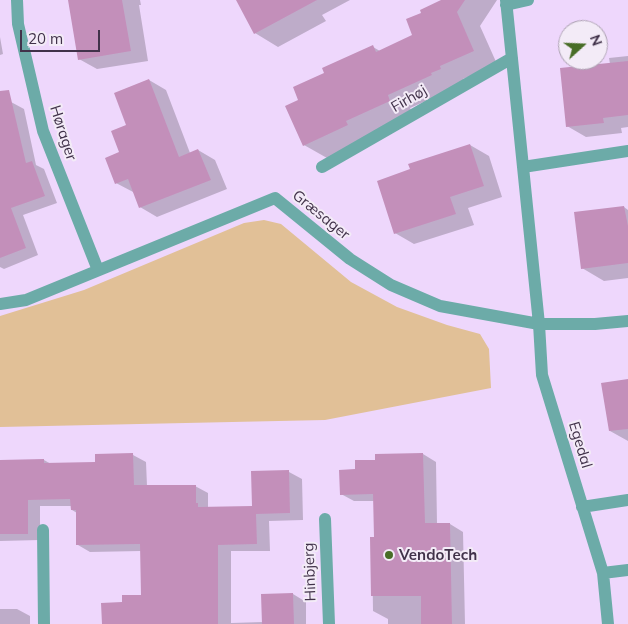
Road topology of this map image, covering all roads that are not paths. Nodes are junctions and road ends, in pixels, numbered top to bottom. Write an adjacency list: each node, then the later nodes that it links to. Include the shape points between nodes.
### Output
1 (17, 0): 8 (street, Hørager, via 18,24 43,131)
2 (528, 0): 3 (street)
3 (506, 3): 4 (street)
4 (512, 58): 6 (street); 7 (street, Firhøj)
5 (628, 151): 6 (street)
6 (522, 166): 11 (street)
7 (322, 168)
8 (98, 270): 9 (street, Græsager, via 26,300); 11 (street, Græsager, via 275,198 350,259 391,285 440,306)
9 (0, 304)
10 (628, 321): 11 (street, Græsager)
11 (539, 324): 13 (street, Egedal, via 542,375)
12 (628, 500): 13 (street)
13 (582, 507): 17 (street, Egedal)
14 (325, 519): 19 (street, Hinbjerg)
15 (43, 530): 18 (street)
16 (628, 570): 17 (street)
17 (602, 574): 20 (street, Egedal)
18 (44, 624)
19 (329, 624)
20 (608, 624)

